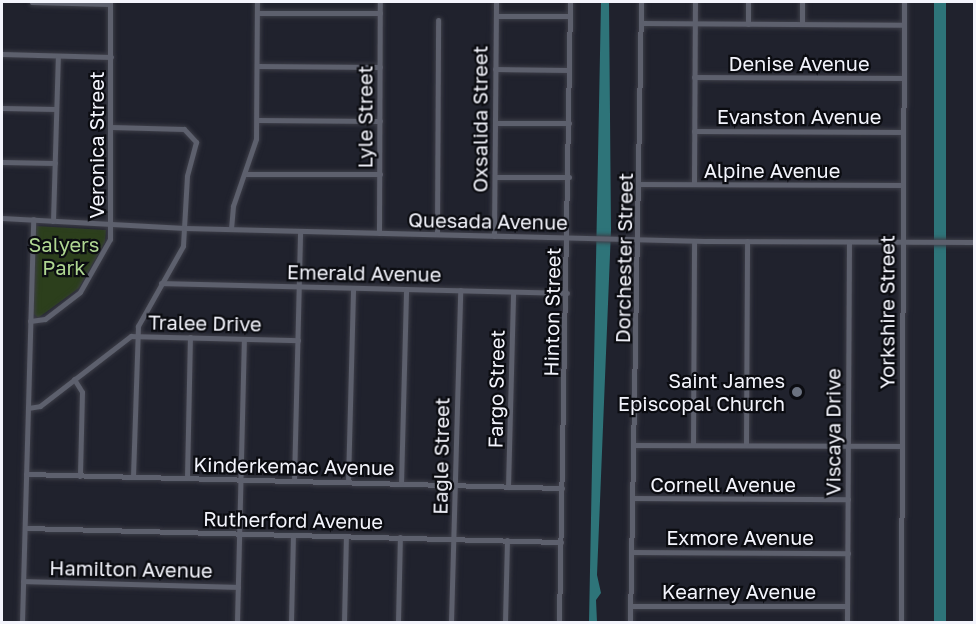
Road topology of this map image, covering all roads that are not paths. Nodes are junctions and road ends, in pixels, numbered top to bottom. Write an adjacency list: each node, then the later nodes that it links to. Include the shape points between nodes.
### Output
1 (32, 2): 2 (street)
2 (110, 2): 24 (street, Veronica Street)
3 (257, 2): 12 (street)
4 (380, 2): 13 (street, Lyle Street)
5 (496, 2): 14 (street, Oxsalida Street)
6 (570, 2): 15 (street, Hinton Street)
7 (641, 2): 17 (street, Dorchester Street)
8 (695, 2): 18 (street)
9 (748, 2): 19 (street)
10 (802, 2): 20 (street)
11 (904, 2): 21 (street, Yorkshire Street)
12 (257, 13): 13 (street); 25 (street)
13 (380, 13): 26 (street, Lyle Street)
14 (495, 16): 15 (street); 27 (street, Oxsalida Street)
15 (570, 16): 28 (street, Hinton Street)
16 (438, 20): 57 (street)
17 (641, 23): 18 (street); 46 (street, Dorchester Street)
18 (695, 24): 19 (street); 29 (street)
19 (748, 24): 20 (street)
20 (802, 24): 21 (street)
21 (904, 25): 30 (street, Yorkshire Street)
22 (2, 54): 23 (street)
23 (58, 56): 24 (street); 32 (street)
24 (111, 57): 37 (street, Veronica Street)
25 (257, 66): 26 (street); 33 (street)
26 (380, 67): 34 (street, Lyle Street)
27 (495, 69): 28 (street); 35 (street, Oxsalida Street)
28 (569, 70): 36 (street, Hinton Street)
29 (694, 77): 30 (street, Denise Avenue); 38 (street)
30 (904, 78): 39 (street, Yorkshire Street)
31 (2, 108): 32 (street)
32 (56, 109): 41 (street)
33 (256, 120): 34 (street); 42 (street, via 255,145)
34 (380, 121): 43 (street, Lyle Street)
35 (495, 123): 36 (street); 44 (street, Oxsalida Street)
36 (569, 123): 45 (street, Hinton Street)
37 (111, 127): 52 (street, Veronica Street); 53 (street, via 179,129 194,137 196,149 187,176)
38 (694, 131): 39 (street, Evanston Avenue); 47 (street)
39 (903, 132): 48 (street, Yorkshire Street)
40 (2, 162): 41 (street)
41 (55, 163): 51 (street)
42 (245, 174): 43 (street); 54 (street, via 233,206)
43 (380, 174): 56 (street, Lyle Street)
44 (495, 177): 45 (street); 58 (street, Oxsalida Street)
45 (569, 177): 59 (street, Hinton Street)
46 (640, 184): 47 (street, Alpine Avenue); 60 (street, Dorchester Street)
47 (694, 184): 48 (street, Alpine Avenue)
48 (903, 185): 64 (street, Yorkshire Street)
49 (2, 218): 50 (street, Quesada Avenue)
50 (33, 219): 51 (street, Quesada Avenue); 73 (street)
51 (53, 221): 52 (street, Quesada Avenue)
52 (111, 224): 53 (street, Quesada Avenue); 73 (street, Veronica Street, via 108,245 80,291 45,319)
53 (185, 228): 54 (street, Quesada Avenue); 66 (street, via 183,246)
54 (231, 229): 55 (street, Quesada Avenue)
55 (300, 231): 56 (street, Quesada Avenue); 67 (street)
56 (379, 233): 57 (street, Quesada Avenue)
57 (437, 234): 58 (street, Quesada Avenue)
58 (494, 236): 59 (street, Quesada Avenue)
59 (568, 238): 60 (street, Quesada Avenue); 72 (street, Hinton Street)
60 (640, 240): 61 (street, Quesada Avenue); 80 (street, Dorchester Street)
61 (694, 241): 62 (street, Quesada Avenue); 81 (street)
62 (747, 242): 63 (street, Quesada Avenue); 82 (street)
63 (849, 242): 64 (street, Quesada Avenue); 83 (street, Viscaya Drive)
64 (903, 242): 65 (street, Quesada Avenue); 84 (street, Yorkshire Street)
65 (975, 242)
66 (161, 283): 67 (street, Emerald Avenue); 74 (street, via 141,316)
67 (299, 286): 68 (street, Emerald Avenue); 77 (street)
68 (353, 288): 69 (street, Emerald Avenue); 91 (street)
69 (406, 289): 70 (street, Emerald Avenue); 92 (street)
70 (460, 290): 71 (street, Emerald Avenue); 93 (street, Eagle Street)
71 (513, 292): 72 (street, Emerald Avenue); 94 (street, Fargo Street)
72 (567, 293): 95 (street, Hinton Street)
73 (30, 321): 79 (street)
74 (137, 336): 75 (street, Tralee Drive); 78 (street, Tralee Drive, via 125,338); 87 (street)
75 (190, 337): 76 (street, Tralee Drive); 88 (street)
76 (244, 339): 77 (street, Tralee Drive); 89 (street)
77 (298, 340): 90 (street)
78 (74, 379): 79 (street, Tralee Drive, via 40,406); 86 (street, via 82,392)
79 (28, 408): 85 (street)
80 (635, 445): 81 (street); 96 (street, Dorchester Street)
81 (693, 445): 82 (street)
82 (746, 445): 83 (street)
83 (848, 446): 84 (street); 97 (street, Viscaya Drive)
84 (902, 446): 122 (street, Yorkshire Street)
85 (26, 474): 86 (street, Kinderkemac Avenue); 98 (street)
86 (80, 476): 87 (street, Kinderkemac Avenue)
87 (133, 477): 88 (street, Kinderkemac Avenue)
88 (187, 478): 89 (street, Kinderkemac Avenue)
89 (240, 480): 90 (street, Kinderkemac Avenue); 99 (street)
90 (294, 481): 91 (street, Kinderkemac Avenue)
91 (348, 483): 92 (street, Kinderkemac Avenue)
92 (401, 484): 93 (street, Kinderkemac Avenue)
93 (455, 485): 94 (street, Kinderkemac Avenue); 103 (street, Eagle Street)
94 (508, 487): 95 (street, Kinderkemac Avenue)
95 (562, 488): 105 (street, Hinton Street)
96 (633, 498): 97 (street, Cornell Avenue); 106 (street, Dorchester Street)
97 (848, 499): 107 (street, Viscaya Drive)
98 (25, 528): 99 (street, Rutherford Avenue); 108 (street)
99 (239, 533): 100 (street, Rutherford Avenue); 109 (street)
100 (293, 535): 101 (street, Rutherford Avenue); 114 (street)
101 (346, 536): 102 (street, Rutherford Avenue); 115 (street)
102 (400, 537): 103 (street, Rutherford Avenue); 116 (street)
103 (454, 539): 104 (street, Rutherford Avenue); 117 (street, Eagle Street)
104 (507, 540): 105 (street, Rutherford Avenue); 118 (street)
105 (561, 542): 119 (street, Hinton Street)
106 (632, 552): 107 (street, Exmore Avenue); 110 (street, Dorchester Street)
107 (848, 553): 111 (street, Viscaya Drive)
108 (23, 582): 109 (street, Hamilton Avenue); 112 (street)
109 (238, 587): 113 (street)
110 (631, 606): 111 (street, Kearney Avenue); 120 (street, Dorchester Street)
111 (848, 606): 121 (street, Viscaya Drive)
112 (22, 622)
113 (237, 622)
114 (291, 622)
115 (344, 622)
116 (398, 622)
117 (451, 622)
118 (505, 622)
119 (559, 622)
120 (630, 622)
121 (847, 622)
122 (901, 622)

